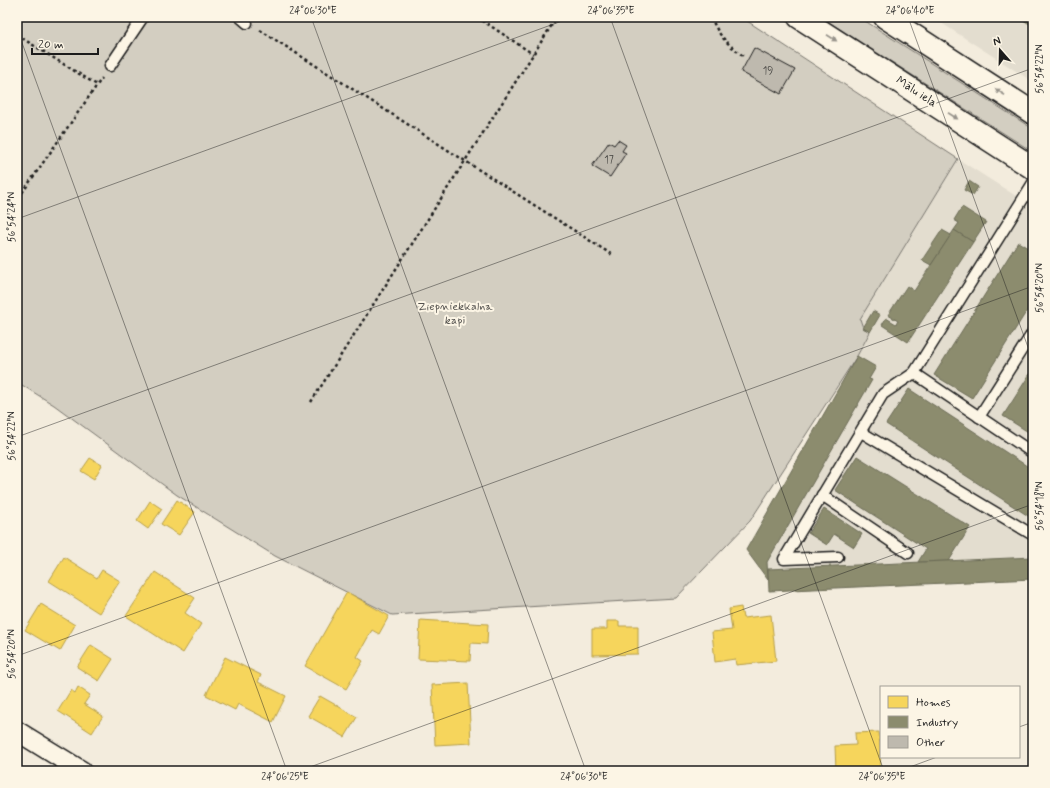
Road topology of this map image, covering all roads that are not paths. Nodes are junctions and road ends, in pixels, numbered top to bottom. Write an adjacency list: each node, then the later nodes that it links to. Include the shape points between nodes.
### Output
1 (143, 17): 4 (lane)
2 (799, 17): 6 (street, Mālu iela, one-way to 6)
3 (885, 17): 5 (street, one-way to 3)
4 (110, 66)
5 (1033, 113)
6 (1033, 168)
7 (1033, 183): 9 (lane)
8 (1033, 332): 10 (lane)
9 (914, 373): 10 (lane); 11 (lane, via 883,394)
10 (979, 417): 12 (lane)
11 (860, 432): 13 (lane); 14 (lane)
12 (1033, 453)
13 (822, 495): 15 (lane); 16 (lane, via 784,559)
14 (1033, 535)
15 (908, 553)
16 (838, 557)
17 (17, 731): 18 (street)
18 (82, 771)

